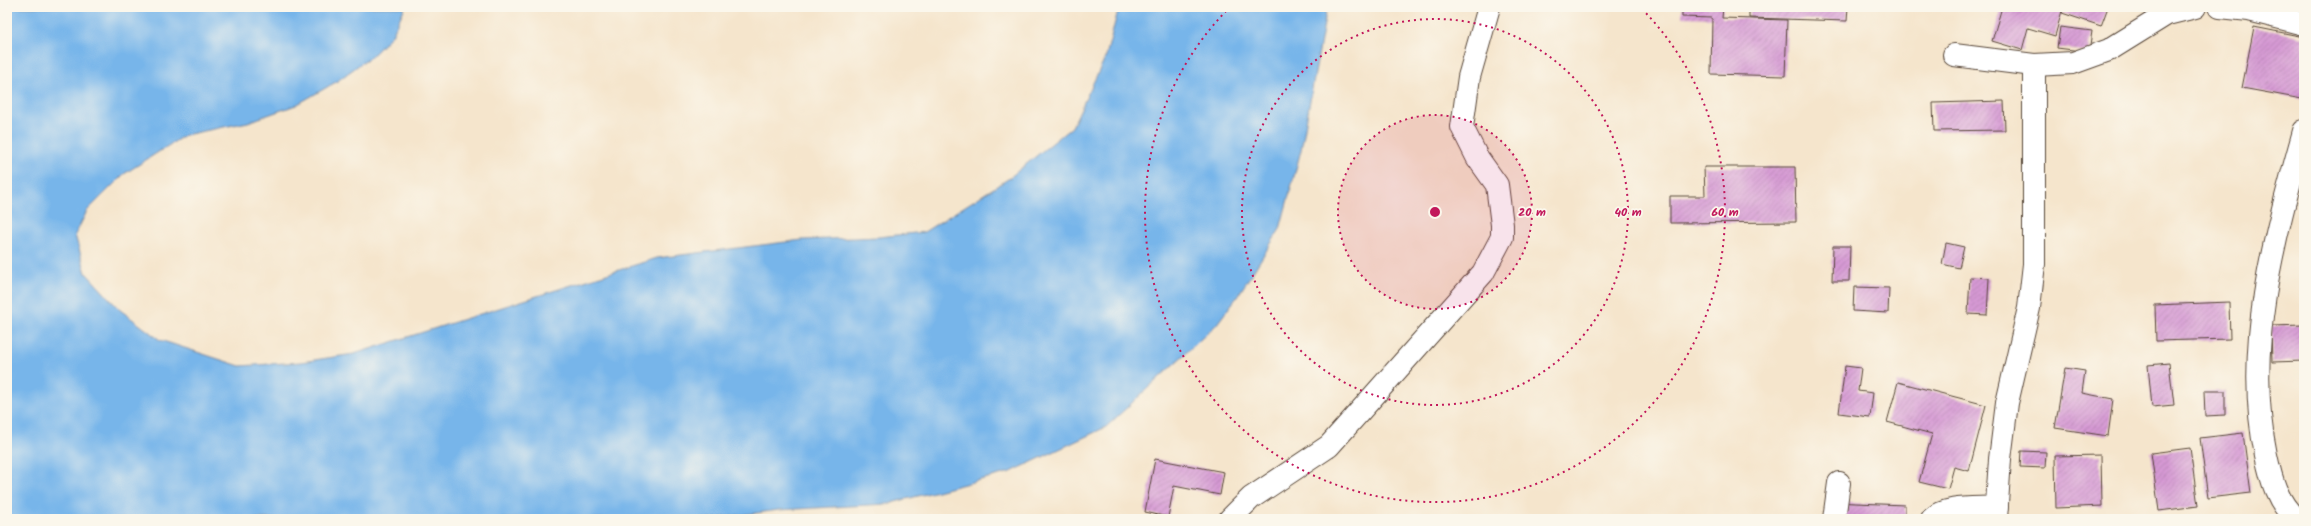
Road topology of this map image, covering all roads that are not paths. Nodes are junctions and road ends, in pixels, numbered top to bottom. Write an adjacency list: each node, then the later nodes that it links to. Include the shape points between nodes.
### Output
1 (1489, 7): 10 (street, via 1468,77 1462,127 1477,157 1497,184 1502,237 1483,273 1329,446 1251,498)
2 (2195, 7): 6 (street, via 2167,14 2109,50 2087,58 2073,63)
3 (2220, 7): 4 (street, via 2249,10)
4 (2304, 24)
5 (1954, 55): 6 (street)
6 (2034, 65): 9 (street, via 2034,264 2029,308 2007,403)
7 (2304, 131): 13 (street, via 2276,232 2258,350 2261,430 2270,476 2284,508)
8 (1839, 483): 11 (street)
9 (1996, 513): 12 (street, via 1949,511 1937,514)
10 (1230, 519)
11 (1834, 519)
12 (1932, 519)
13 (2296, 519)

